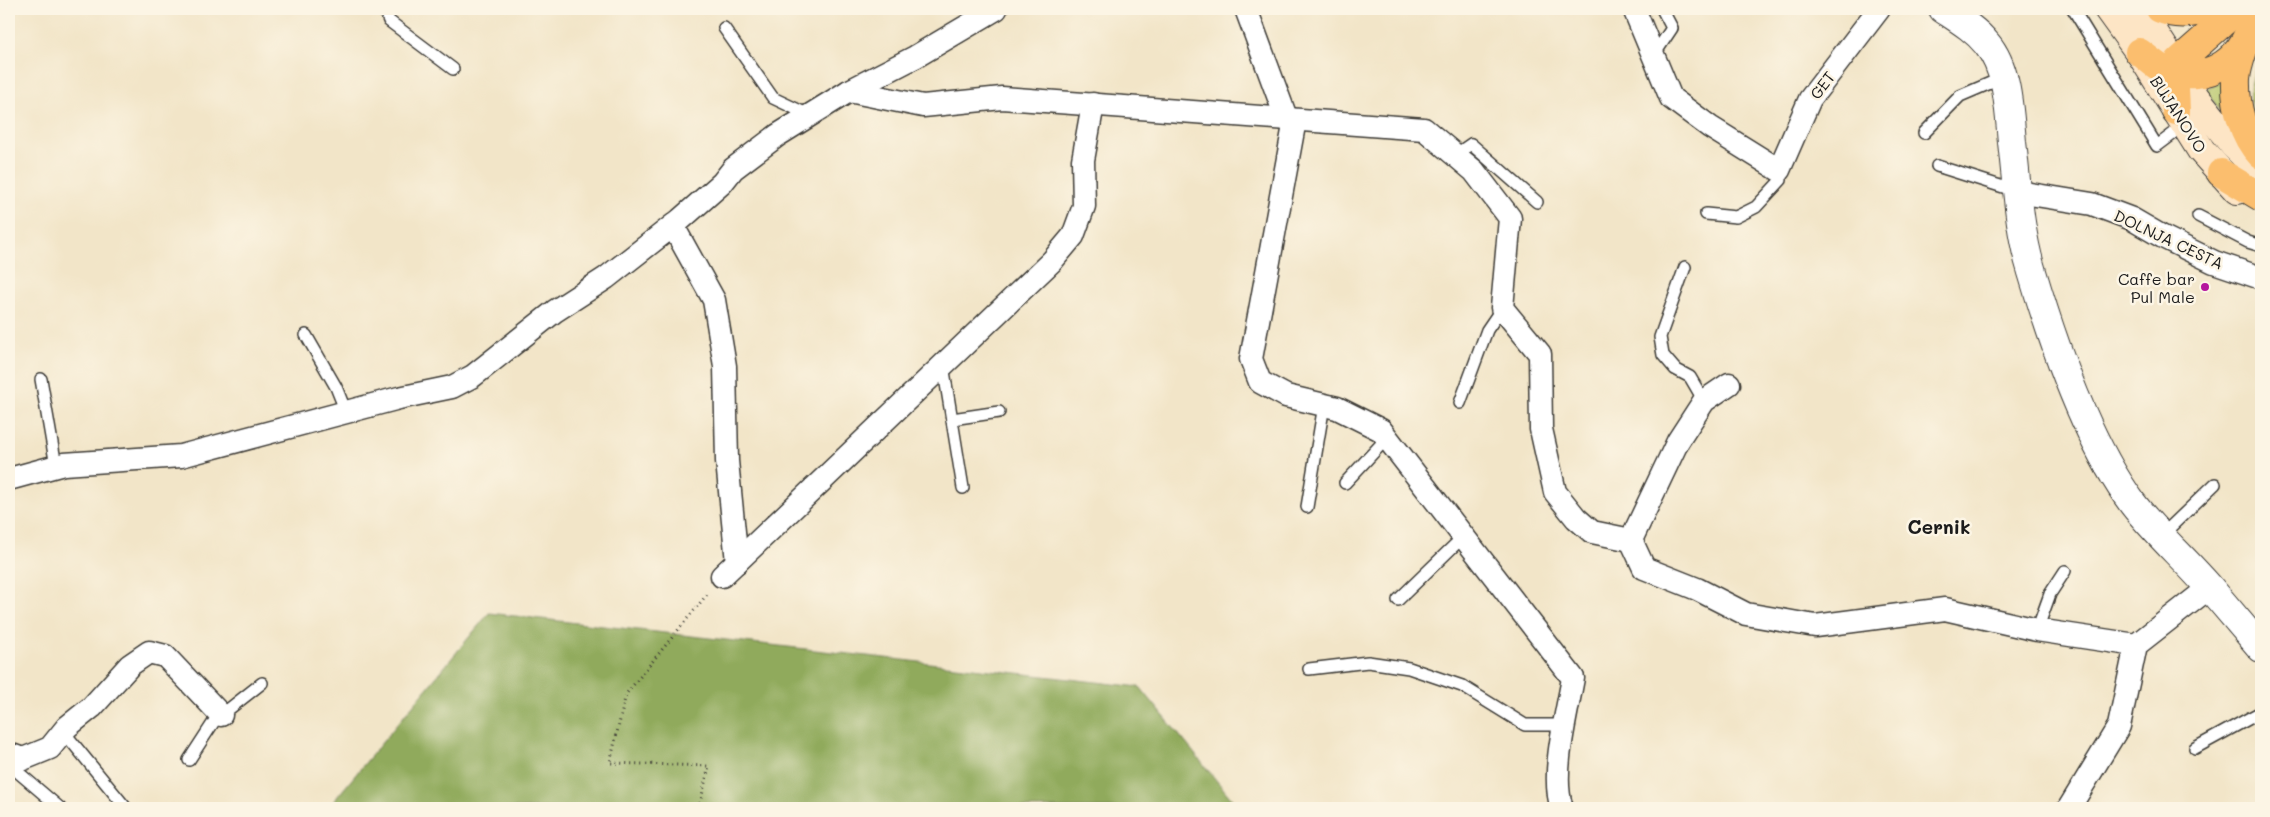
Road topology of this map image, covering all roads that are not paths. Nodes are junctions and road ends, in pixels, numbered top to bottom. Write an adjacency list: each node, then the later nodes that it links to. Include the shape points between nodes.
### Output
1 (384, 9): 19 (lane, via 388,21)
2 (996, 9): 22 (street, via 915,58)
3 (1246, 9): 26 (street)
4 (1634, 9): 18 (street)
5 (1662, 9): 18 (lane, via 1672,28)
6 (1879, 9): 31 (street, GET, via 1810,99)
7 (1943, 9): 21 (street, via 1988,44)
8 (2073, 9): 25 (lane, via 2157,146)
9 (2108, 9): 17 (main road, BUJANOVO)
10 (2138, 9): 20 (main road, BUJANOVO)
11 (2160, 9): 12 (highway, via 2190,13)
12 (2206, 9)
13 (2235, 9): 20 (highway, via 2181,59)
14 (2256, 9): 16 (highway)
15 (724, 28): 24 (lane, via 773,98)
16 (2245, 43): 20 (highway, via 2233,58 2214,70 2191,74); 29 (highway, via 2236,76 2238,108 2246,132)
17 (2139, 52): 20 (highway, via 2160,68); 25 (main road, BUJANOVO)
18 (1654, 55): 31 (street, via 1671,98)
19 (453, 69)
20 (2177, 71): 25 (highway, via 2174,88); 32 (main road, BUJANOVO, via 2233,144)
21 (2002, 78): 27 (lane, via 1960,96); 34 (street, via 2007,94)
22 (849, 91): 23 (street, via 923,106 1002,98); 24 (street)
23 (1093, 104): 26 (street); 46 (street, via 1083,160 1084,206 1073,236 1052,261)
24 (809, 115): 40 (street, via 750,154)
25 (2180, 118): 33 (main road, BUJANOVO)
26 (1291, 120): 28 (street, via 1424,129); 51 (street, via 1250,359 1260,382 1286,396)
27 (1924, 133)
28 (1455, 155): 36 (lane, via 1471,144); 44 (street, via 1474,171 1510,218)
29 (2261, 155)
30 (1937, 166): 34 (lane)
31 (1779, 170): 38 (lane, via 1781,180 1756,207 1736,217)
32 (2261, 172)
33 (2221, 173): 35 (highway); 37 (main road, BUJANOVO, via 2238,192)
34 (2018, 192): 43 (street, DOLNJA CESTA, via 2092,204 2132,219 2214,262); 62 (street, via 2031,271 2070,382 2109,468 2133,504)
35 (2261, 196)
36 (1537, 202)
37 (2261, 209)
38 (1706, 214)
39 (2198, 216): 41 (lane)
40 (673, 226): 46 (street, via 714,300 725,366 730,569); 52 (street, via 606,278 555,311 473,376 452,387)
41 (2261, 246)
42 (1685, 267): 49 (lane, via 1660,337 1663,355 1675,369 1690,377)
43 (2261, 278)
44 (1502, 308): 50 (lane, via 1487,330); 64 (street, via 1540,354 1541,430 1555,492 1592,532)
45 (306, 335): 52 (lane, via 336,387)
46 (943, 365): 54 (lane)
47 (41, 379): 56 (lane)
48 (1729, 384): 49 (street)
49 (1704, 401): 64 (street, via 1678,441)
50 (1460, 403)
51 (1324, 405): 55 (street, via 1381,430); 61 (lane)
52 (346, 412): 56 (street, via 181,456)
53 (999, 412): 54 (lane)
54 (952, 419): 60 (lane)
55 (1387, 438): 58 (lane); 63 (street)
56 (56, 466): 57 (street)
57 (9, 479)
58 (1345, 483)
59 (2215, 484): 62 (lane)
60 (963, 488)
61 (1307, 507)
62 (2161, 536): 66 (street)
63 (1463, 537): 67 (lane); 75 (street, via 1573,678)
64 (1631, 540): 68 (street, via 1644,568 1697,589 1746,614 1815,626 1945,609)
65 (2065, 571): 68 (lane, via 2050,594)
66 (2210, 587): 69 (street); 70 (street)
67 (1398, 600)
68 (2037, 630): 69 (street)
69 (2136, 645): 83 (street, via 2120,726)
70 (2261, 648)
71 (1309, 669): 75 (lane, via 1368,662 1408,668 1462,686 1525,726)
72 (262, 683): 74 (lane)
73 (2261, 712): 77 (lane)
74 (221, 715): 76 (street, via 165,656 149,652 130,666); 78 (lane)
75 (1564, 725): 82 (street, via 1559,758 1559,800)
76 (64, 731): 79 (street, via 50,748); 81 (lane)
77 (2196, 748)
78 (189, 760)
79 (11, 764): 80 (lane)
80 (60, 808)
81 (126, 808)
82 (1562, 808)
83 (2069, 808)

